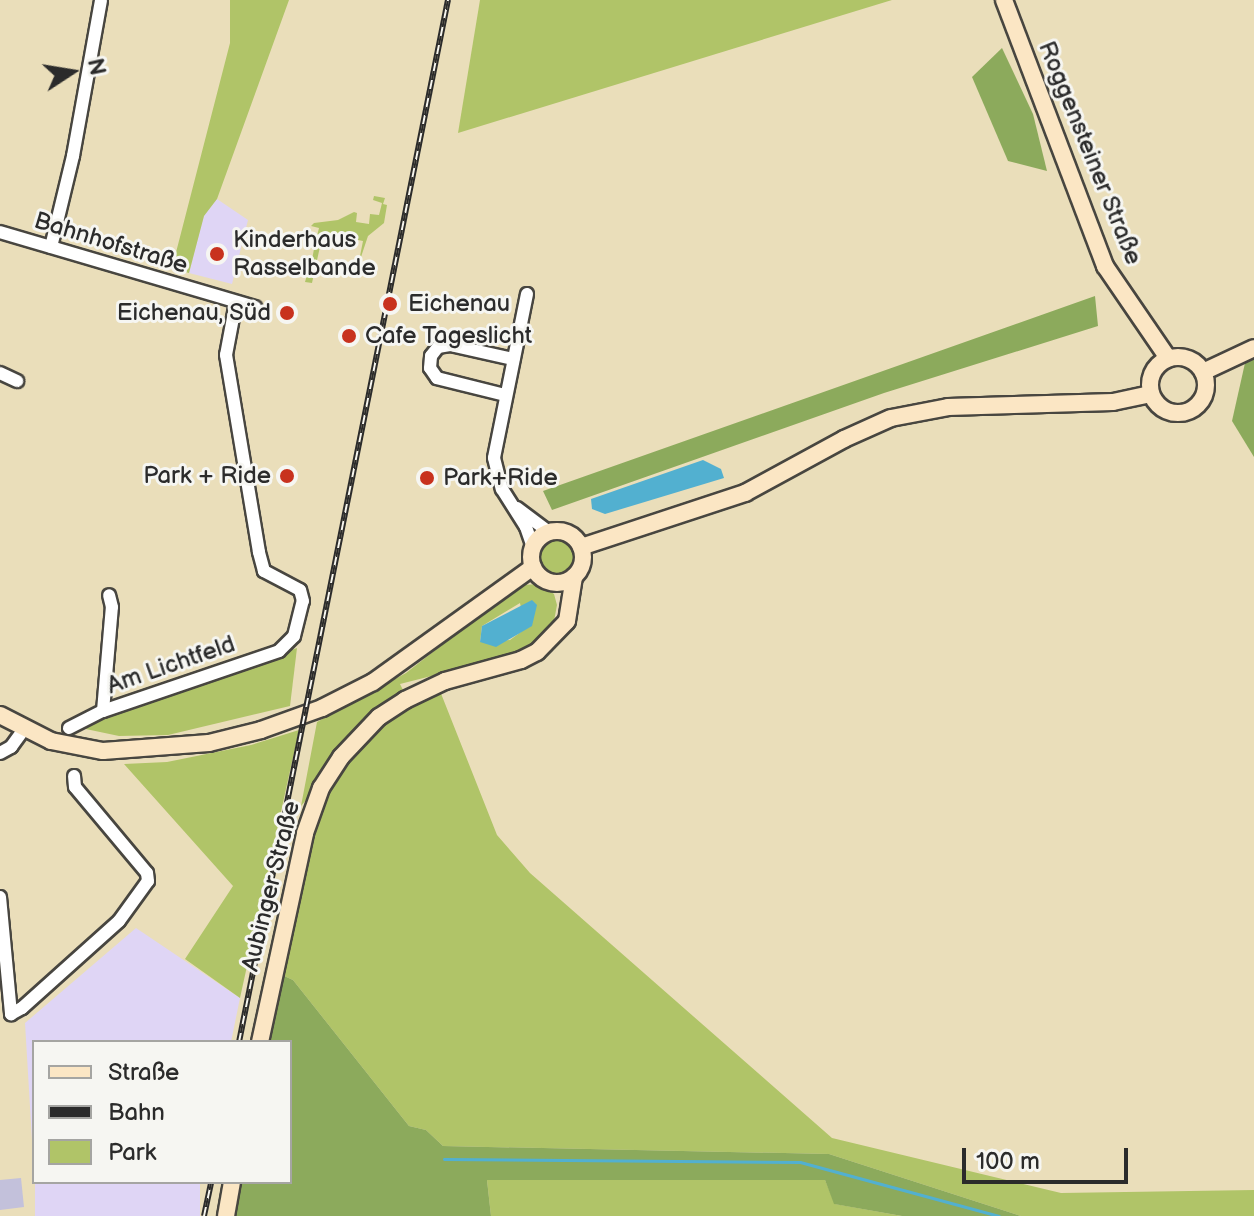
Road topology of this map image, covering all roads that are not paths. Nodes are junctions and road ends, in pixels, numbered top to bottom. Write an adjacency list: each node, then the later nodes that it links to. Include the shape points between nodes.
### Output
1 (101, 0): 4 (street)
2 (1004, 0): 9 (main road, Roggensteiner Straße, via 1105,266)
3 (0, 232): 4 (street, Bahnhofstraße)
4 (51, 247): 6 (street, Bahnhofstraße)
5 (527, 294): 10 (street)
6 (236, 302): 7 (street, Bahnhofstraße); 23 (street, Am Lichtfeld, via 226,355 259,552 264,571 300,590 303,601 288,646)
7 (255, 307)
8 (1254, 348): 11 (main road)
9 (1168, 358): 11 (main road, via 1184,357); 14 (main road, via 1155,369)
10 (513, 359): 15 (street); 15 (street, via 450,345 438,347 431,356 430,368 437,378)
11 (1203, 372): 14 (main road, via 1204,398 1191,411 1172,413)
12 (0, 373): 13 (street)
13 (17, 381)
14 (1151, 394): 19 (main road, via 1113,402 948,407 902,415 844,439 745,493)
15 (505, 395): 16 (street, via 494,458 502,489)
16 (515, 506): 17 (street); 18 (street)
17 (549, 532): 18 (main road); 19 (main road, via 564,532)
18 (533, 547): 20 (main road)
19 (581, 547): 21 (main road, via 582,563)
20 (533, 567): 21 (main road, via 540,577); 26 (main road, via 401,664 345,697 261,730 209,743 103,751 64,745)
21 (566, 580): 30 (main road, Aubinger Straße, via 554,638 528,657 445,681 405,700 379,717 341,757 321,788 305,833)
22 (109, 595): 23 (street)
23 (103, 711): 25 (street, Am Lichtfeld)
24 (0, 715): 26 (main road)
25 (69, 728)
26 (24, 729): 27 (street)
27 (0, 753)
28 (74, 776): 29 (street, via 75,787 147,873 148,881 119,921 11,1014)
29 (0, 897)
30 (260, 1040)
31 (232, 1184): 32 (main road)
32 (226, 1216)

